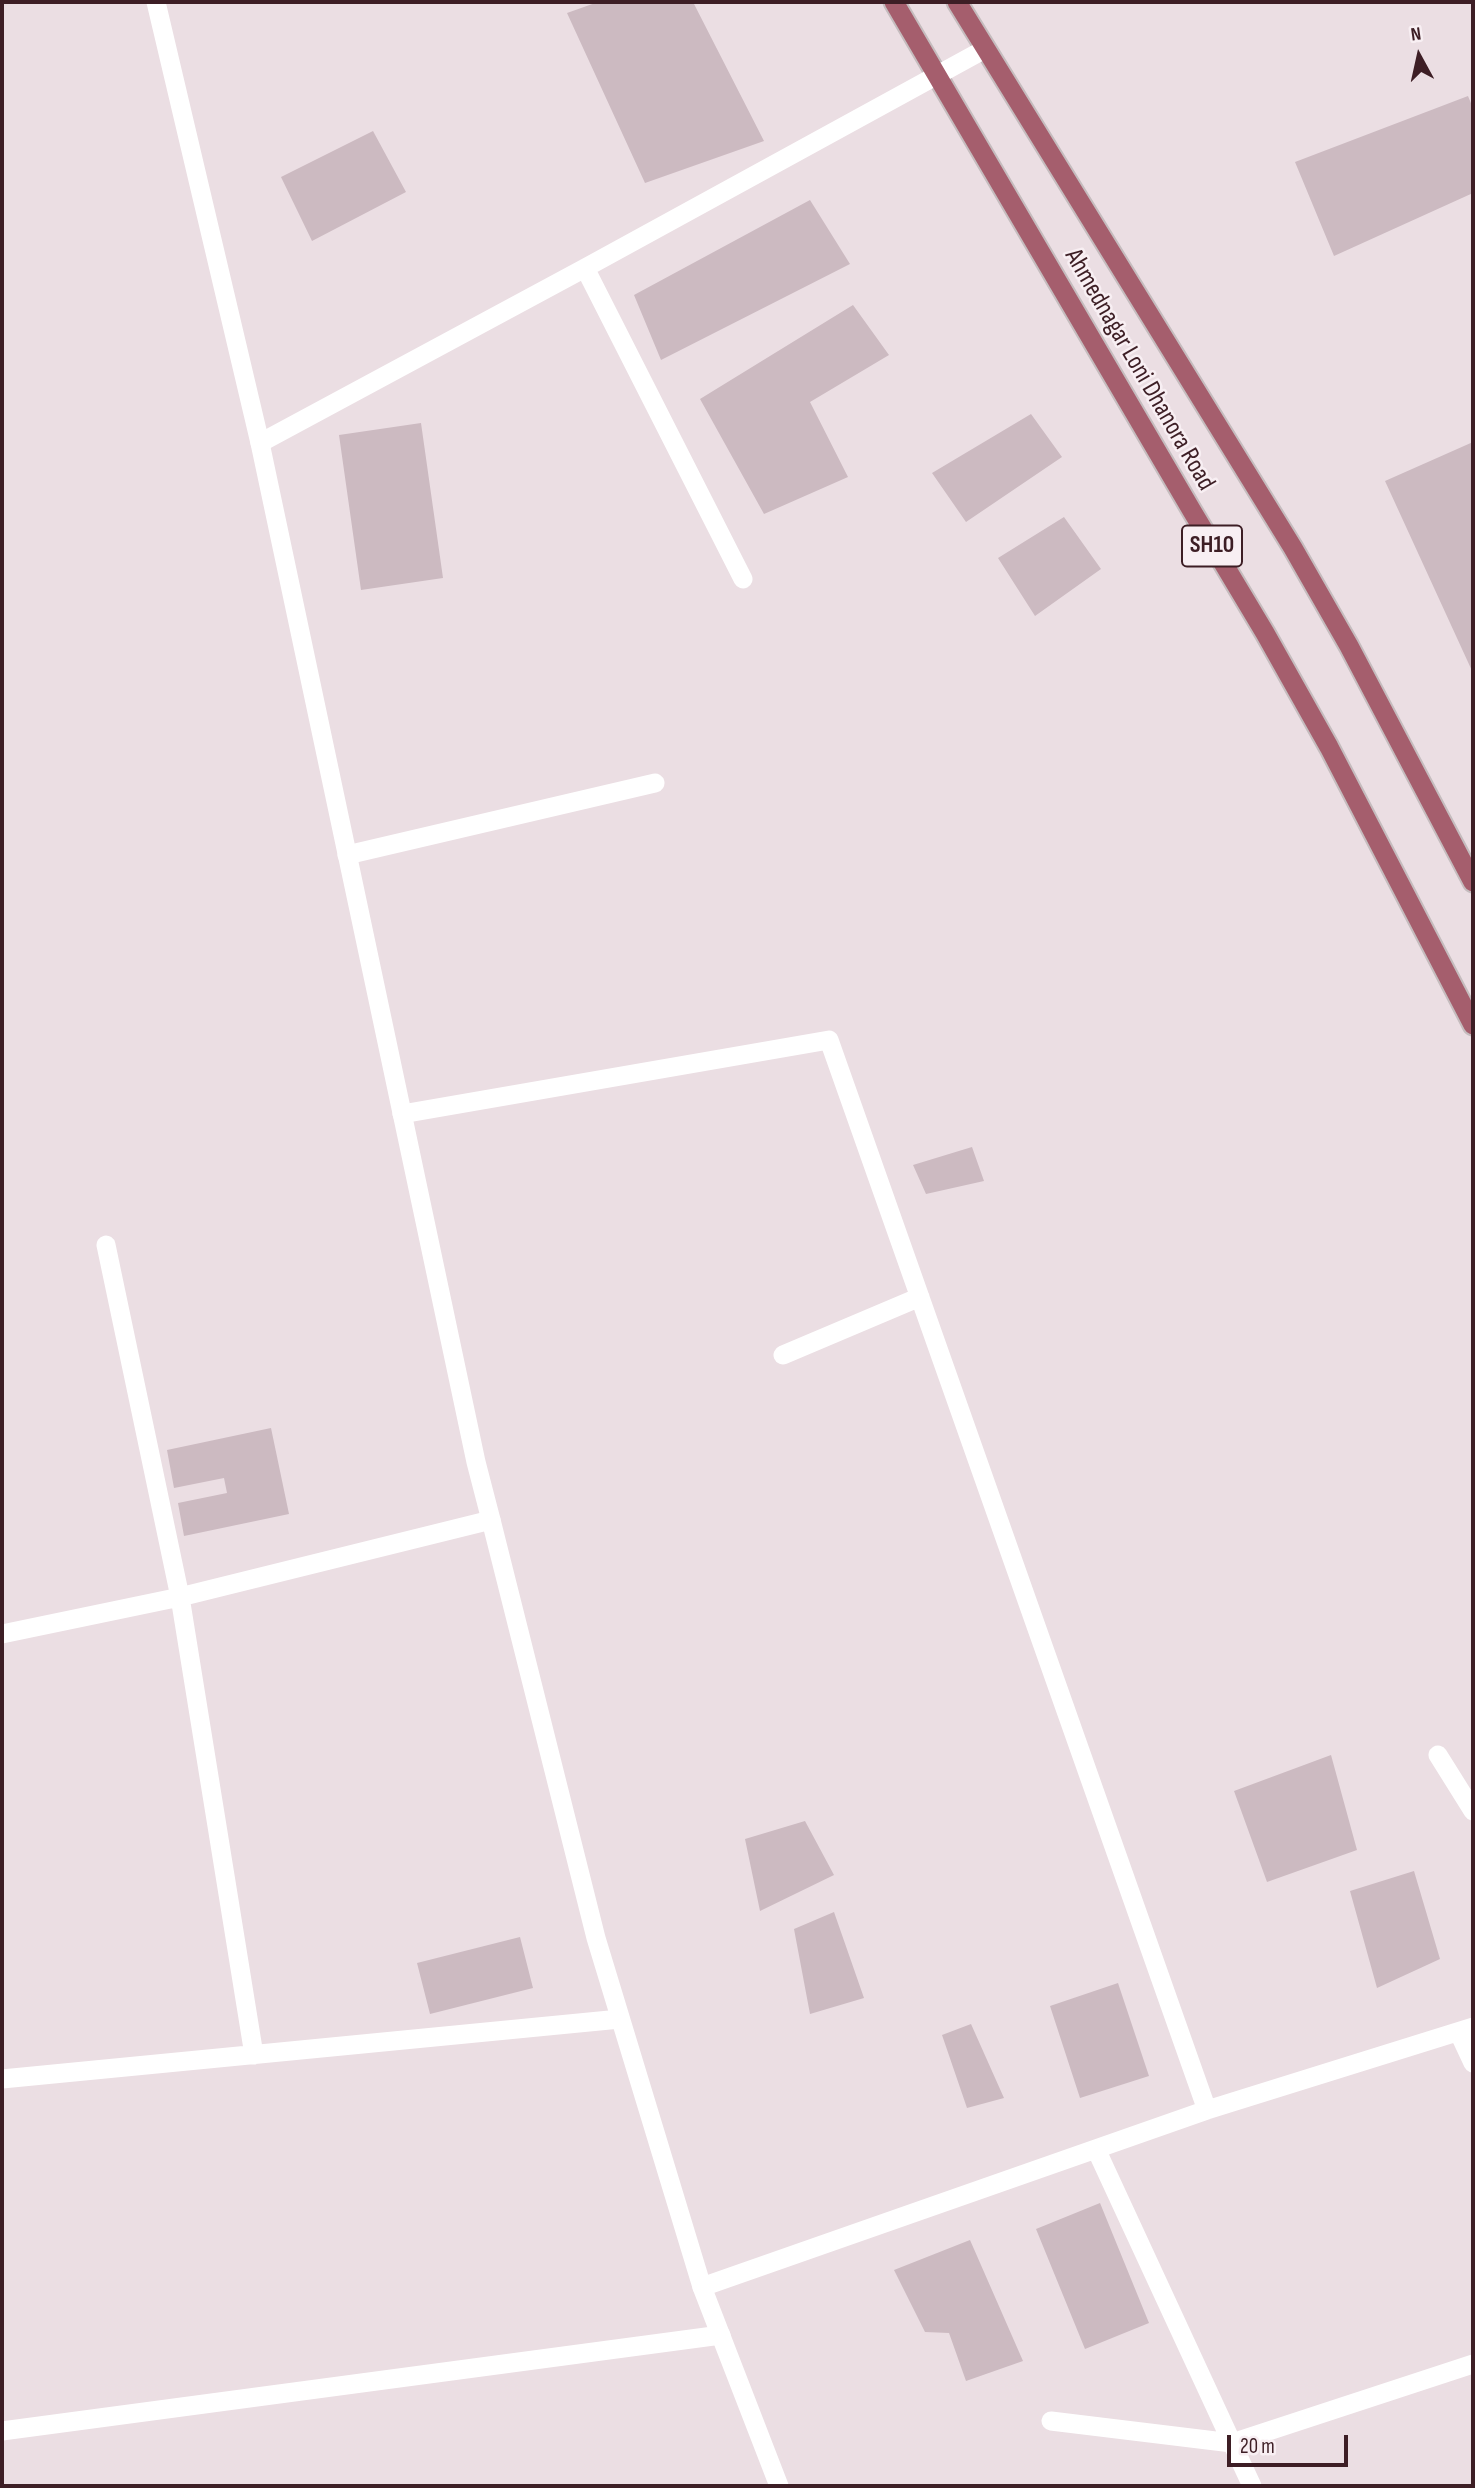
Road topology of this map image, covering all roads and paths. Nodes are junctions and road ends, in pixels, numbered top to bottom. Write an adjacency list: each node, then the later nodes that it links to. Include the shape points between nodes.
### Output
1 (156, 2): 7 (street)
2 (894, 2): 5 (main road, Ahmednagar Loni Dhanora Road / SH10)
3 (957, 2): 4 (main road, Ahmednagar Loni Dhanora Road / SH10)
4 (985, 49): 5 (street); 11 (main road, Ahmednagar Loni Dhanora Road / SH10, via 1293,548)
5 (935, 75): 6 (street); 12 (main road, Ahmednagar Loni Dhanora Road / SH10, via 1265,633)
6 (585, 268): 7 (street); 8 (street)
7 (260, 443): 10 (street)
8 (743, 579)
9 (654, 783): 10 (street)
10 (347, 855): 13 (street)
11 (1473, 882)
12 (1473, 1025)
13 (402, 1114): 15 (street, via 829,1040); 17 (street)
14 (106, 1245): 18 (street)
15 (920, 1297): 16 (street); 27 (street)
16 (783, 1355)
17 (491, 1520): 18 (street); 22 (street)
18 (180, 1597): 19 (street); 24 (street)
19 (2, 1634)
20 (1438, 1755): 21 (street)
21 (1473, 1811)
22 (620, 2019): 24 (street); 29 (street)
23 (1466, 2030): 25 (street); 27 (street)
24 (254, 2055): 26 (street)
25 (1473, 2063)
26 (2, 2080)
27 (1207, 2110): 28 (street)
28 (1096, 2149): 29 (street); 34 (street)
29 (702, 2287): 30 (street)
30 (721, 2335): 33 (street); 35 (street)
31 (1473, 2364): 34 (street)
32 (1051, 2421): 34 (street)
33 (2, 2431)
34 (1232, 2443): 36 (street)
35 (779, 2486)
36 (1252, 2486)

